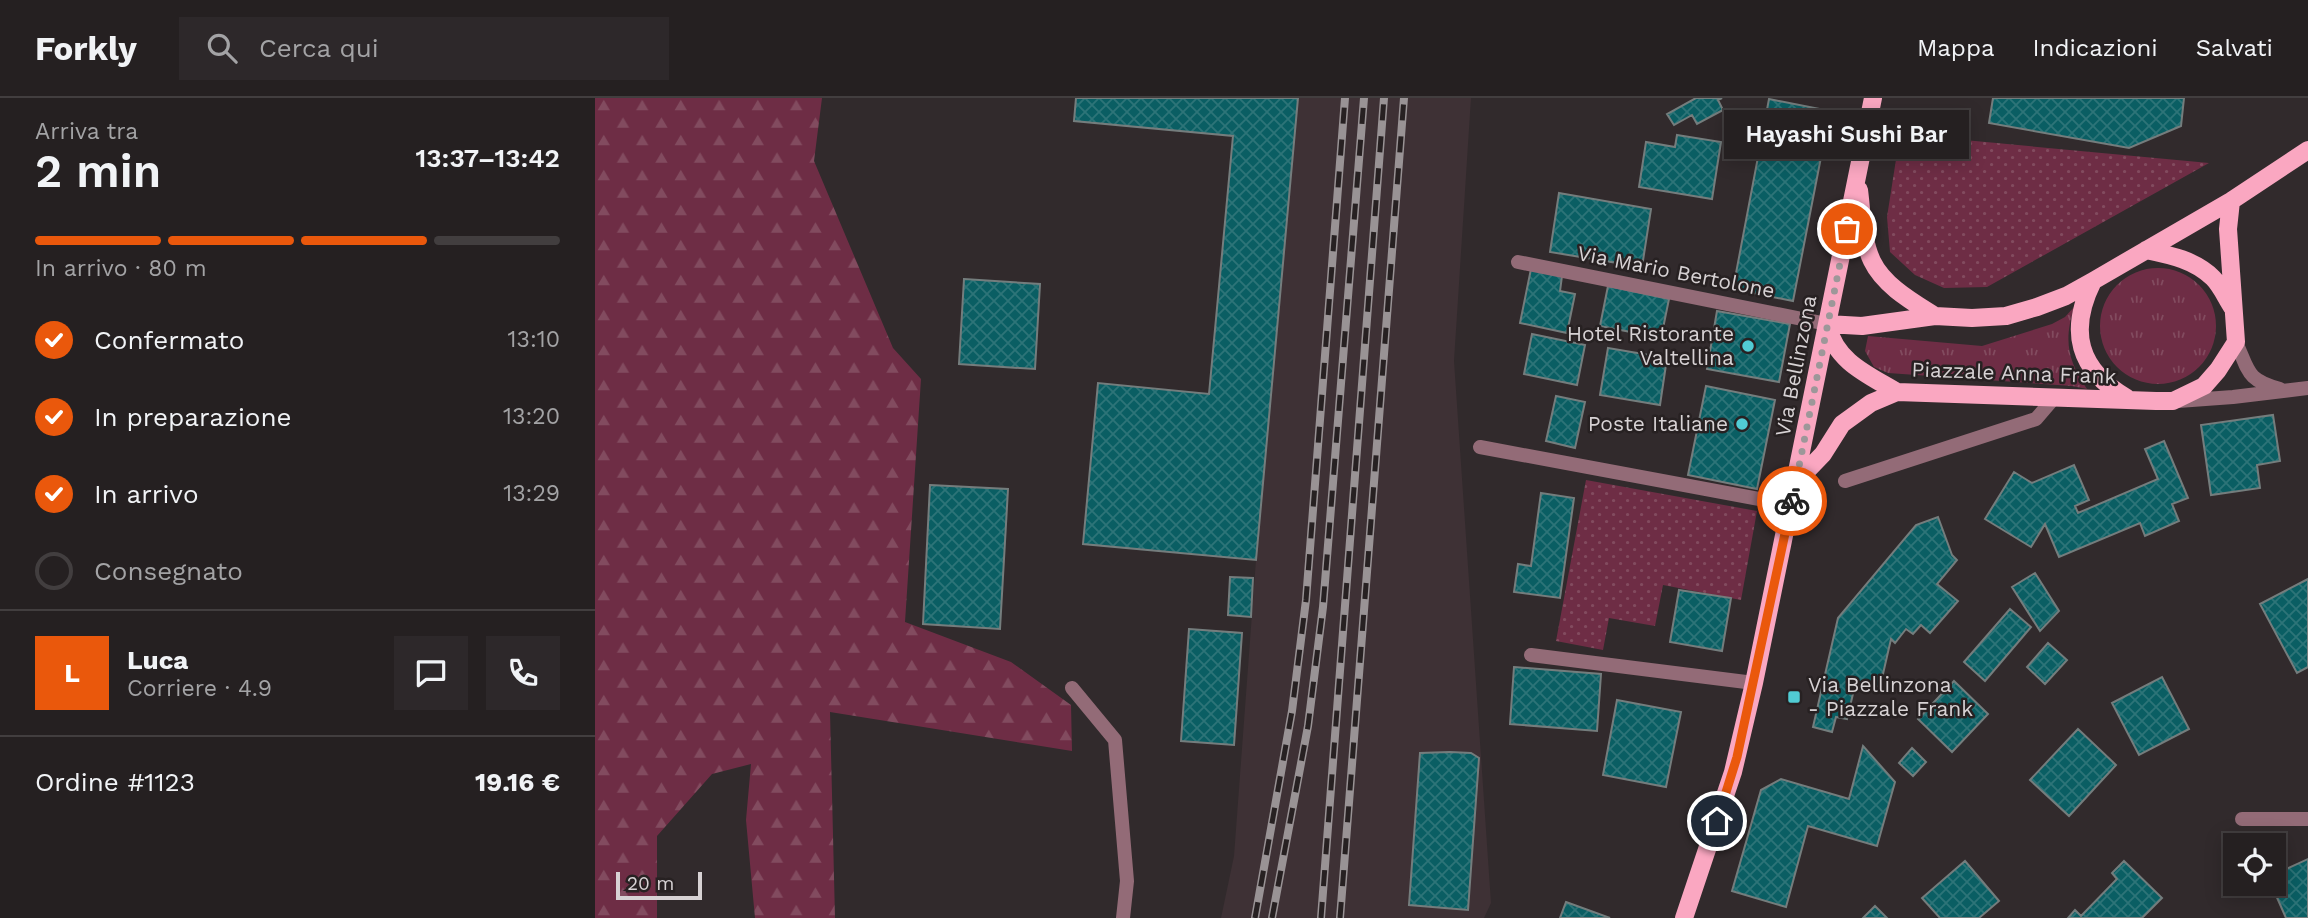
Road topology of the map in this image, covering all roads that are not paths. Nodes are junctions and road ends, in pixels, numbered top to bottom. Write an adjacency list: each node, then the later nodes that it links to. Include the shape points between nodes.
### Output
1 (1873, 98): 3 (main road, Via Bellinzona)
2 (2308, 150): 4 (main road)
3 (1857, 176): 9 (main road, via 1873,263 1901,294); 10 (main road, Via Bellinzona)
4 (2231, 201): 5 (main road); 8 (main road, via 2228,229)
5 (2146, 250): 7 (main road); 8 (main road, via 2181,257 2215,279)
6 (1518, 262): 10 (street, Via Mario Bertolone)
7 (2093, 281): 9 (main road, via 2066,296 2006,316); 16 (main road, via 2079,319 2083,350 2100,379)
8 (2234, 310): 11 (main road)
9 (1935, 316): 10 (main road, via 1862,326)
10 (1827, 324): 14 (main road, Piazzale Anna Frank, via 1838,353); 20 (main road, Via Bellinzona)
11 (2236, 342): 13 (street, via 2253,378); 17 (main road, via 2204,386)
12 (2308, 388): 13 (street)
13 (2284, 391): 17 (street)
14 (1898, 392): 15 (main road, Piazzale Anna Frank); 20 (main road, Piazzale Anna Frank, via 1842,424 1823,454)
15 (2055, 398): 16 (main road, Piazzale Anna Frank); 19 (street, via 2036,419)
16 (2129, 400): 17 (main road)
17 (2173, 401)
18 (1480, 447): 21 (street)
19 (1845, 481)
20 (1796, 482): 21 (main road, Via Bellinzona)
21 (1791, 505): 23 (main road, Via Bellinzona)
22 (1531, 654): 23 (street)
23 (1754, 683): 28 (main road, Via Bellinzona, via 1733,772)
24 (1072, 688): 27 (street, via 1115,740 1127,881)
25 (2242, 819): 26 (street)
26 (2308, 819)
27 (1123, 918)
28 (1684, 918)

